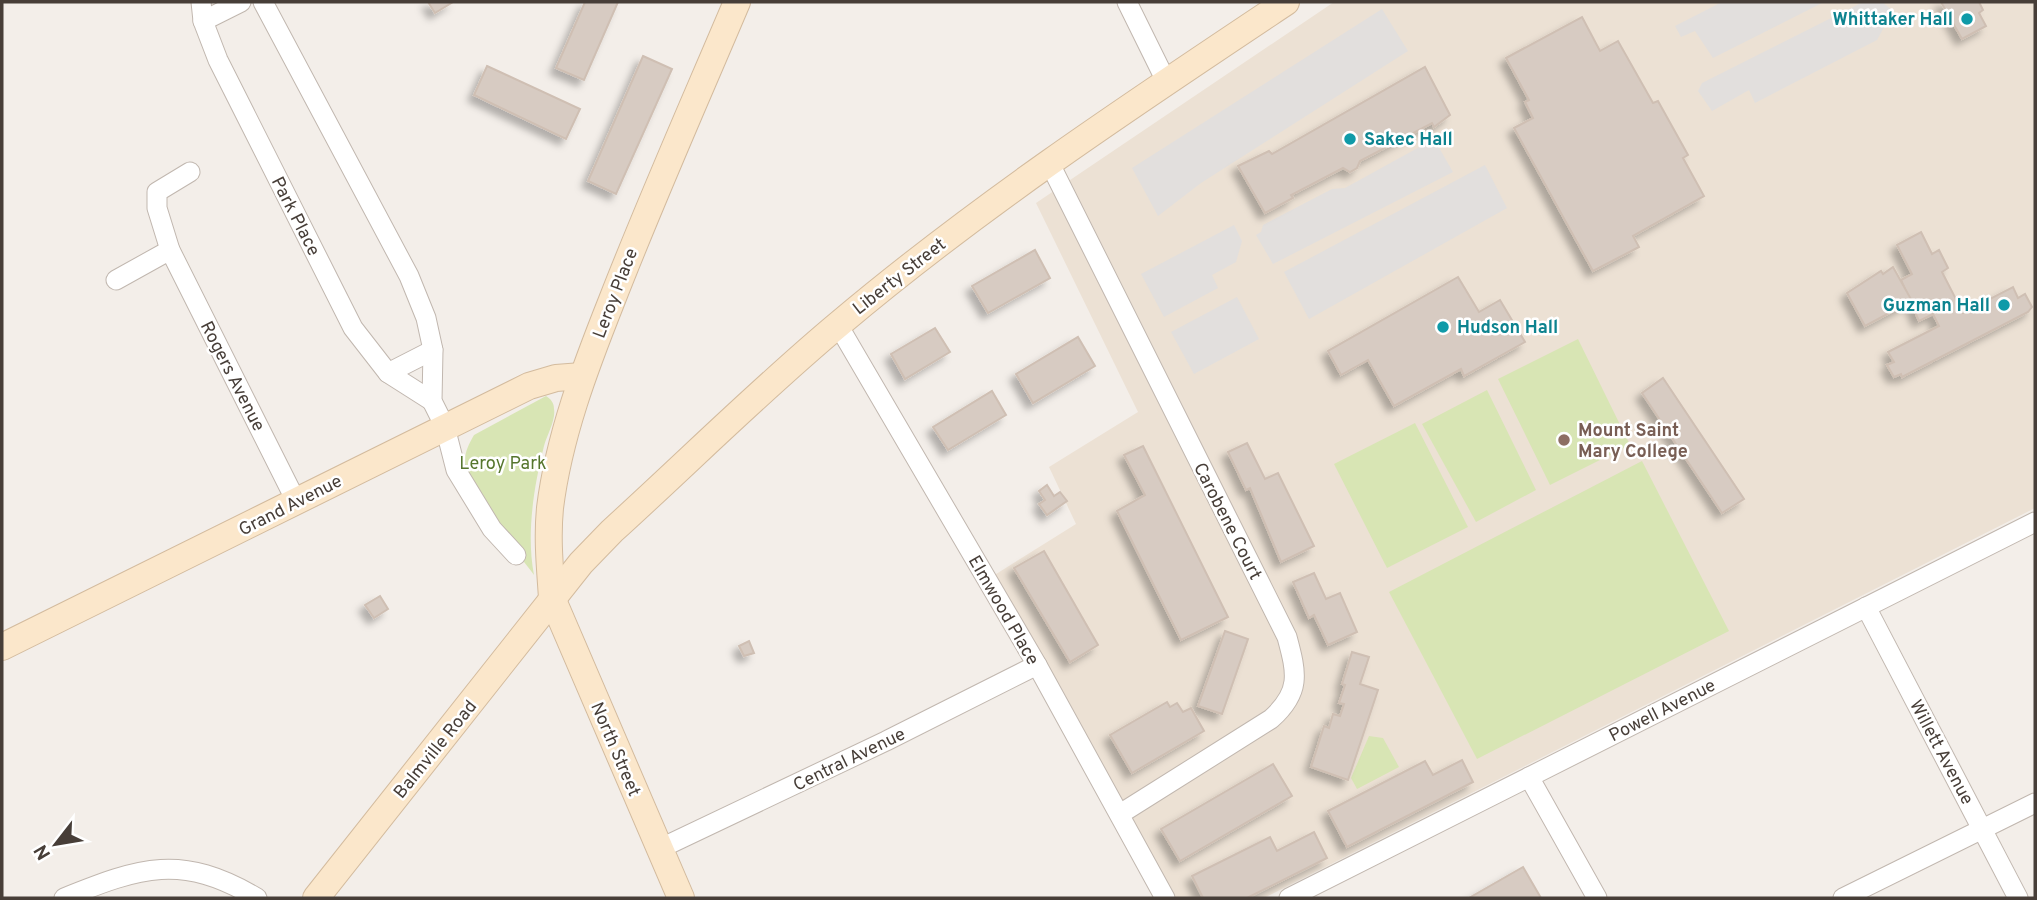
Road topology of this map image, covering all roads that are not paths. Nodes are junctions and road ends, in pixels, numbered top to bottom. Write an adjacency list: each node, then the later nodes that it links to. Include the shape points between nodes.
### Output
1 (242, 2): 6 (street)
2 (263, 2): 13 (street, via 410,276)
3 (737, 2): 15 (street, Leroy Place)
4 (1127, 2): 7 (street)
5 (1286, 2): 7 (street, Liberty Street)
6 (202, 11): 14 (street, Park Place, via 218,60 352,328)
7 (1166, 82): 8 (street, Liberty Street)
8 (1049, 162): 12 (street, Liberty Street); 27 (street, Carobene Court, via 1287,636 1296,668 1294,691 1271,719)
9 (190, 172): 10 (street, Rogers Avenue, via 157,192)
10 (170, 250): 11 (street); 18 (street, Rogers Avenue)
11 (116, 280)
12 (838, 324): 21 (street, Liberty Street, via 612,531); 24 (street, Elmwood Place)
13 (433, 351): 14 (street); 16 (street)
14 (388, 373): 16 (street, Park Place)
15 (582, 376): 17 (street, Grand Avenue, via 530,386); 21 (street, Leroy Place, via 561,446 550,509)
16 (432, 401): 17 (street)
17 (445, 427): 18 (street, Grand Avenue); 20 (street, via 456,470 472,499)
18 (296, 501): 23 (street, Grand Avenue)
19 (2035, 522): 22 (street, Powell Avenue)
20 (516, 555)
21 (552, 598): 29 (street, North Street); 32 (street, Balmville Road)
22 (1866, 607): 25 (street, Powell Avenue); 28 (street, Willett Avenue)
23 (2, 647)
24 (1037, 665): 27 (street, Elmwood Place); 29 (street, Central Avenue)
25 (1529, 777): 35 (street, Powell Avenue); 36 (street)
26 (2035, 803): 28 (street)
27 (1120, 814): 34 (street, Elmwood Place)
28 (1982, 829): 37 (street); 38 (street, Willett Avenue)
29 (659, 849): 33 (street, North Street)
30 (64, 898): 31 (street, via 130,874 177,868 227,881)
31 (257, 898)
32 (316, 898)
33 (681, 898)
34 (1165, 898)
35 (1289, 898)
36 (1597, 898)
37 (1843, 898)
38 (2018, 898)

